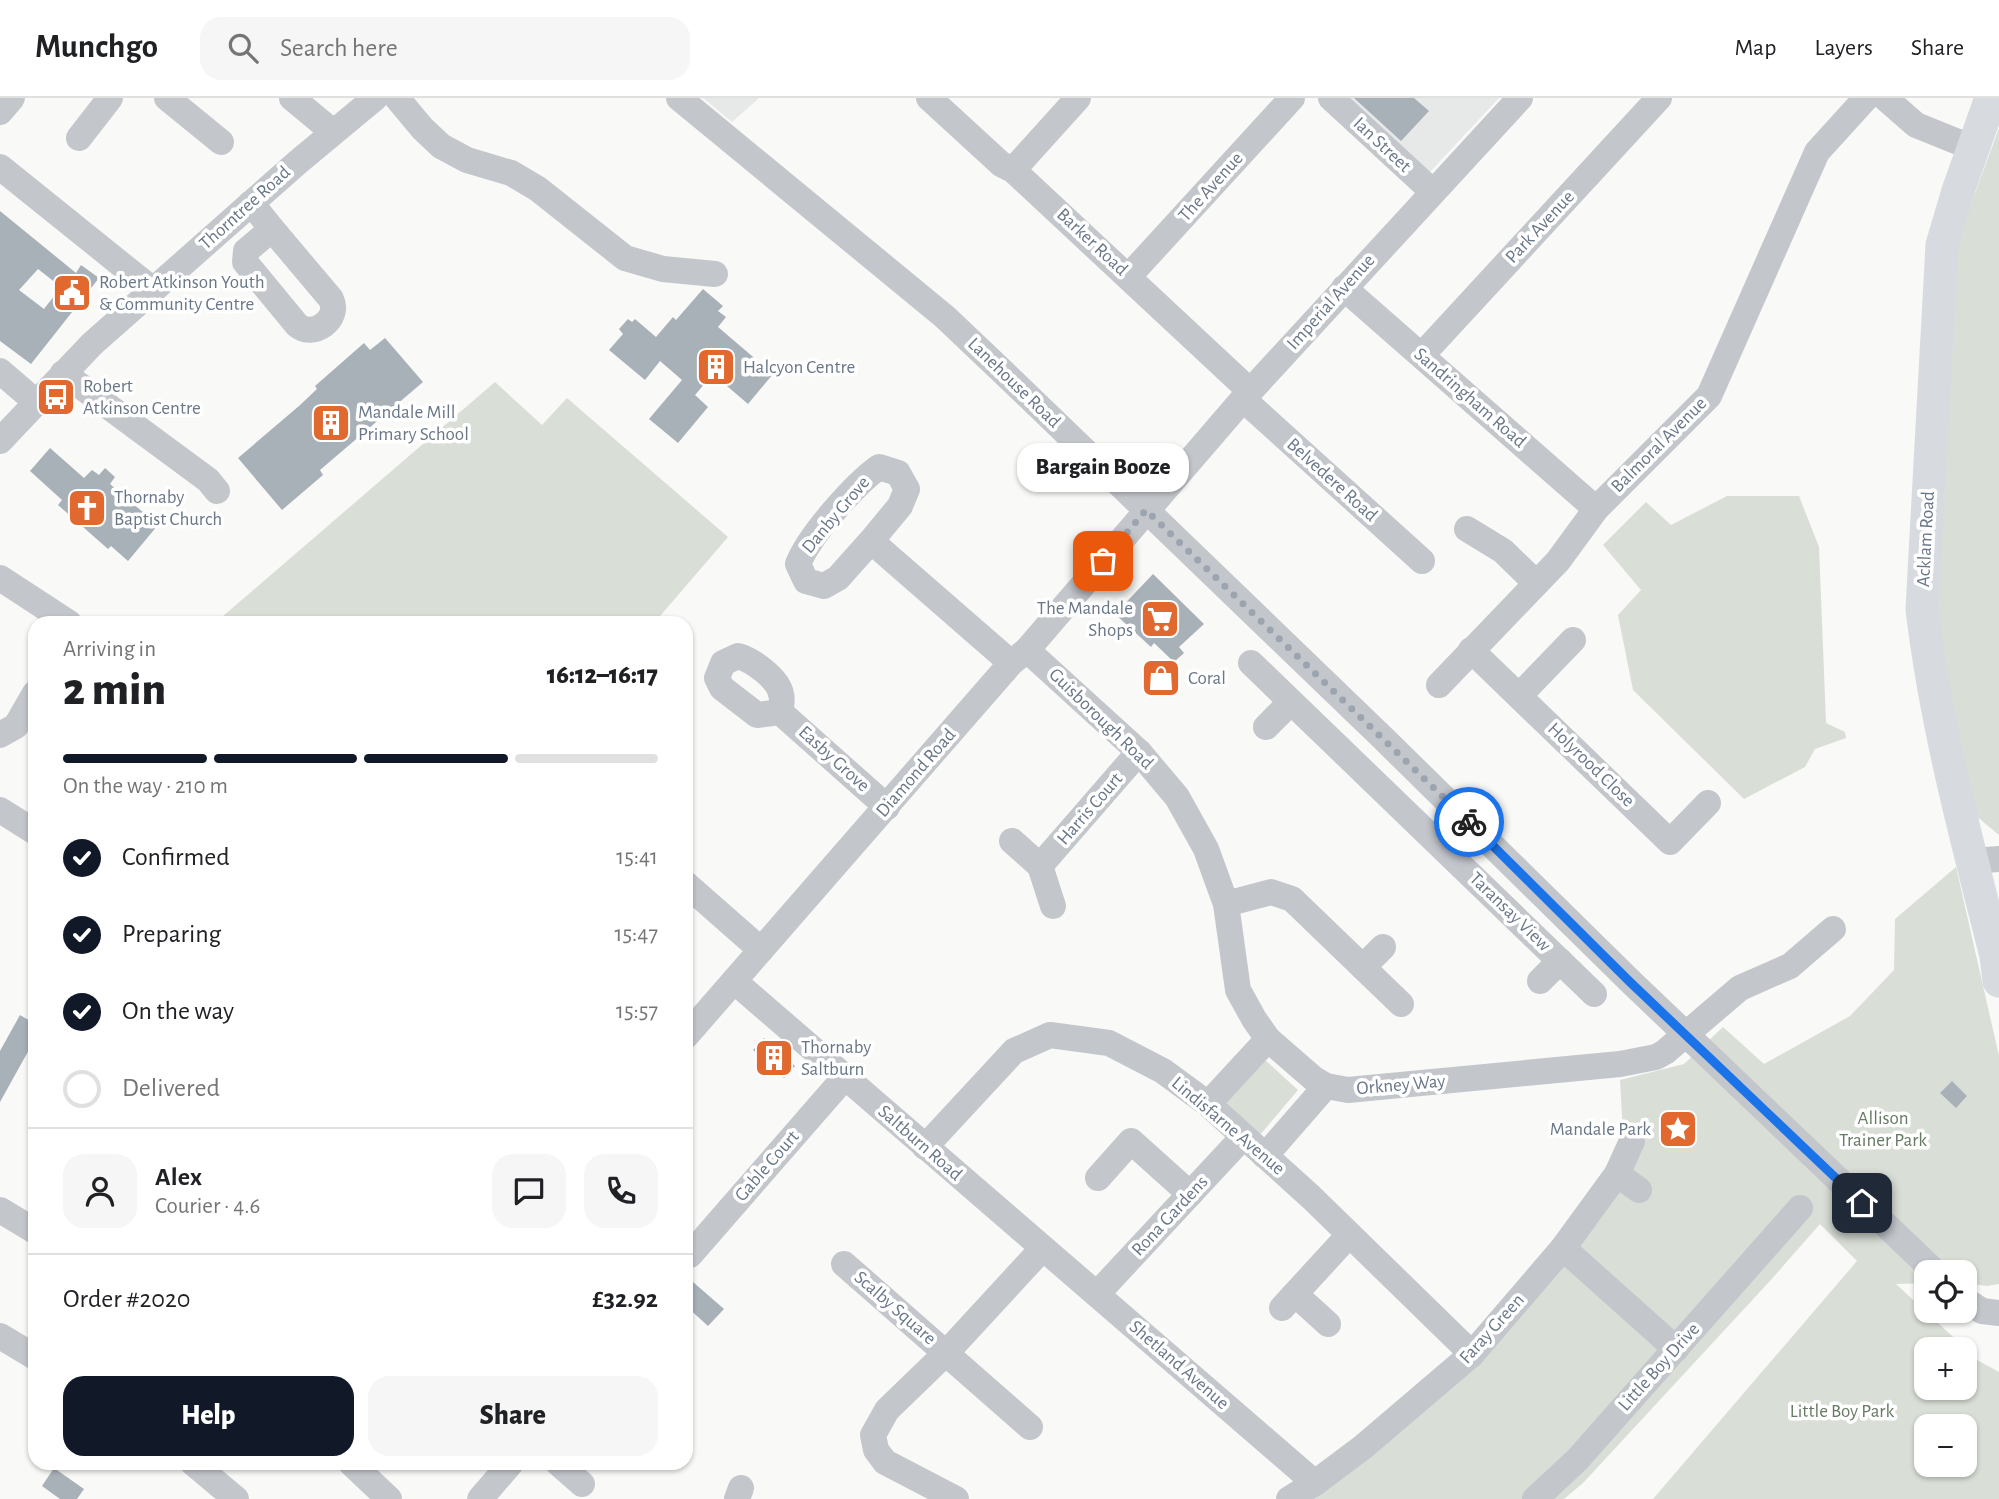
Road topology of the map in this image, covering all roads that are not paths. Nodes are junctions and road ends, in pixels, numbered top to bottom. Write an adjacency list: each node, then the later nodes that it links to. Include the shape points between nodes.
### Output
1 (12, 98): 17 (street)
2 (110, 98): 19 (street)
3 (167, 98): 20 (street)
4 (292, 98): 18 (street)
5 (375, 98): 18 (street, Thorntree Road)
6 (397, 98): 27 (street, via 441,146 467,160 511,173 538,189 625,258 663,269)
7 (679, 98): 39 (street, Lanehouse Road, via 945,317)
8 (929, 98): 23 (street, Barker Road)
9 (1078, 98): 23 (street)
10 (1292, 98): 28 (street, The Avenue)
11 (1331, 98): 24 (street, Ian Street)
12 (1520, 98): 24 (street, Imperial Avenue)
13 (1659, 98): 31 (street, Park Avenue)
14 (1866, 98): 38 (street, Balmoral Avenue, via 1817,152 1709,396)
15 (1885, 98): 21 (street, via 1916,125)
16 (1991, 98): 21 (main road, Acklam Road)
17 (0, 112)
18 (333, 132): 25 (street, Thorntree Road)
19 (79, 138)
20 (221, 142)
21 (1973, 148): 65 (main road, Acklam Road, via 1942,245 1922,609 1938,716)
22 (0, 167): 30 (street)
23 (1013, 170): 28 (street, Barker Road)
24 (1433, 192): 29 (street, Imperial Avenue)
25 (251, 203): 26 (street); 30 (street, Thorntree Road)
26 (272, 229)
27 (715, 274)
28 (1129, 276): 34 (street, Barker Road)
29 (1344, 288): 31 (street, Sandringham Road); 34 (street, Imperial Avenue)
30 (153, 290): 33 (street, Thorntree Road)
31 (1422, 355): 38 (street, Sandringham Road)
32 (0, 371): 35 (street)
33 (64, 373): 35 (street, Thorntree Road); 37 (street)
34 (1247, 395): 39 (street, Imperial Avenue); 42 (street, Belvedere Road)
35 (36, 402): 36 (street, Thorntree Road)
36 (0, 441)
37 (217, 491)
38 (1596, 509): 44 (street, Balmoral Avenue)
39 (1146, 510): 48 (street, Diamond Road); 60 (street, Lanehouse Road)
40 (1468, 529): 44 (street, via 1503,551)
41 (871, 541): 41 (street, Danby Grove, via 838,578 824,586 806,581 798,564 804,549 865,477 879,467 898,473 907,489 900,506); 48 (street)
42 (1422, 561)
43 (0, 578): 45 (street)
44 (1536, 583): 47 (street, Balmoral Avenue)
45 (58, 616)
46 (1573, 640): 51 (street)
47 (1471, 650): 50 (street, Balmoral Avenue); 51 (street, Holyrood Close)
48 (1019, 656): 57 (street, Guisborough Road); 59 (street, Diamond Road)
49 (1251, 663): 52 (street, Taransay View)
50 (1439, 685)
51 (1519, 696): 58 (street, Holyrood Close, via 1670,842)
52 (1291, 702): 55 (street); 63 (street, Taransay View)
53 (28, 705): 56 (street, via 16,726)
54 (780, 712): 59 (street, Easby Grove)
55 (1266, 727)
56 (0, 735)
57 (1139, 752): 66 (street, Harris Court); 68 (street, Guisborough Road, via 1177,797 1206,849)
58 (1708, 803)
59 (887, 807): 72 (street, Diamond Road)
60 (1454, 807): 63 (street); 81 (street, Lanehouse Road)
61 (0, 810): 62 (street)
62 (28, 828)
63 (1429, 834): 73 (street, Taransay View)
64 (1012, 841): 66 (street)
65 (1986, 860): 77 (main road, Acklam Road)
66 (1040, 866): 69 (street)
67 (693, 890): 72 (street)
68 (1226, 904): 74 (street, via 1271,892 1292,899); 82 (street, via 1238,990)
69 (1053, 906)
70 (1833, 929): 81 (street, Orkney Way, via 1790,966 1740,988)
71 (1382, 947): 74 (street)
72 (761, 950): 75 (street, Diamond Road)
73 (1560, 961): 76 (street, Taransay View); 78 (street, Taransay View)
74 (1363, 967): 79 (street)
75 (734, 981): 80 (street, Diamond Road); 83 (street, Saltburn Road)
76 (1540, 981)
77 (1999, 981)
78 (1594, 993)
79 (1401, 1004)
80 (693, 1028)
81 (1685, 1033): 84 (street, Orkney Way, via 1656,1057 1620,1064 1348,1090); 101 (street, Lanehouse Road)
82 (1268, 1038): 84 (street); 85 (street)
83 (845, 1077): 88 (street, Saltburn Road); 100 (street, Gable Court)
84 (1326, 1086): 89 (street)
85 (1208, 1104): 86 (street, Lindisfarne Avenue); 88 (street, Lindisfarne Avenue, via 1163,1071 1109,1043 1050,1035 1014,1051)
86 (1243, 1137): 89 (street, Lindisfarne Avenue); 93 (street, Rona Gardens)
87 (1632, 1141): 90 (street, Faray Green)
88 (925, 1147): 99 (street, Saltburn Road)
89 (1265, 1156): 97 (street, Lindisfarne Avenue)
90 (1617, 1174): 92 (street); 98 (street, Faray Green)
91 (1098, 1178): 93 (street, via 1131,1141)
92 (1639, 1190)
93 (1190, 1194): 103 (street, Rona Gardens)
94 (1800, 1208): 108 (street, Little Boy Drive, via 1773,1226)
95 (0, 1210): 96 (street)
96 (28, 1227)
97 (1349, 1235): 106 (street, via 1288,1301); 111 (street, Lindisfarne Avenue)
98 (1563, 1248): 108 (street); 111 (street, Faray Green)
99 (1042, 1249): 103 (street, Shetland Avenue); 109 (street)
100 (693, 1252)
101 (1922, 1260)
102 (844, 1264): 109 (street, Scalby Square)
103 (1097, 1294): 118 (street, Shetland Avenue)
104 (1977, 1308): 105 (street)
105 (1999, 1313)
106 (1328, 1324)
107 (0, 1336): 110 (street)
108 (1676, 1349): 124 (street, Little Boy Drive, via 1577,1460)
109 (947, 1352): 112 (street, Scalby Square); 122 (street, Scalby Square, via 887,1410 873,1435 885,1462)
110 (28, 1353)
111 (1472, 1354): 118 (street, Faray Green)
112 (1030, 1427)
113 (201, 1470): 119 (street)
114 (358, 1470): 120 (street)
115 (505, 1470): 121 (street)
116 (566, 1470): 117 (street)
117 (582, 1483)
118 (1315, 1483): 123 (street, Faray Green)
119 (236, 1499)
120 (389, 1499)
121 (480, 1499)
122 (956, 1499)
123 (1289, 1499)
124 (1535, 1499)

